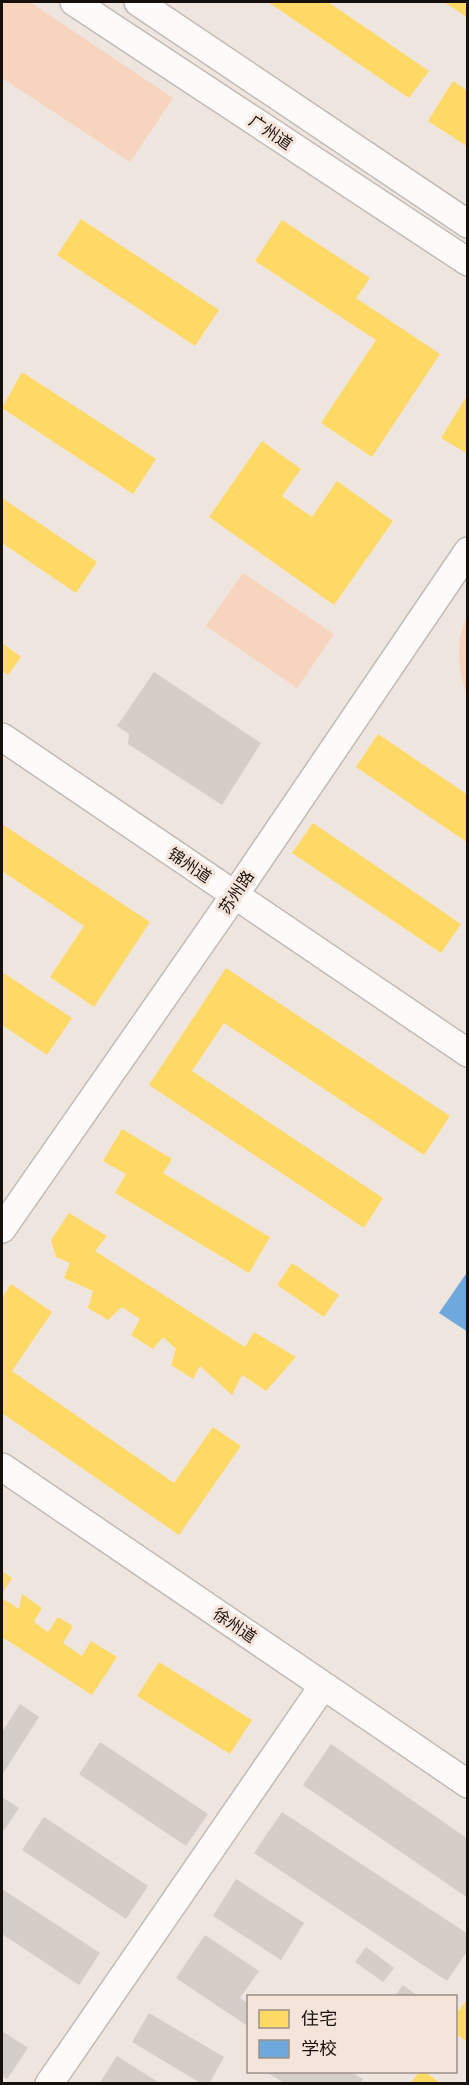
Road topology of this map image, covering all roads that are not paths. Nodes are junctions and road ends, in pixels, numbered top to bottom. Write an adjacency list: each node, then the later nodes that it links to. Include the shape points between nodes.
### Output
1 (74, 2): 4 (street, 广州道)
2 (138, 2): 3 (street, 广州道)
3 (468, 225)
4 (468, 262)
5 (468, 551): 7 (street, 苏州路)
6 (2, 737): 7 (street, 锦州道)
7 (234, 896): 8 (street, 锦州道); 9 (street, 苏州路)
8 (468, 1053)
9 (2, 1229)
10 (2, 1467): 11 (street, 徐州道)
11 (323, 1686): 12 (street, 徐州道); 13 (street)
12 (468, 1784)
13 (49, 2084)

